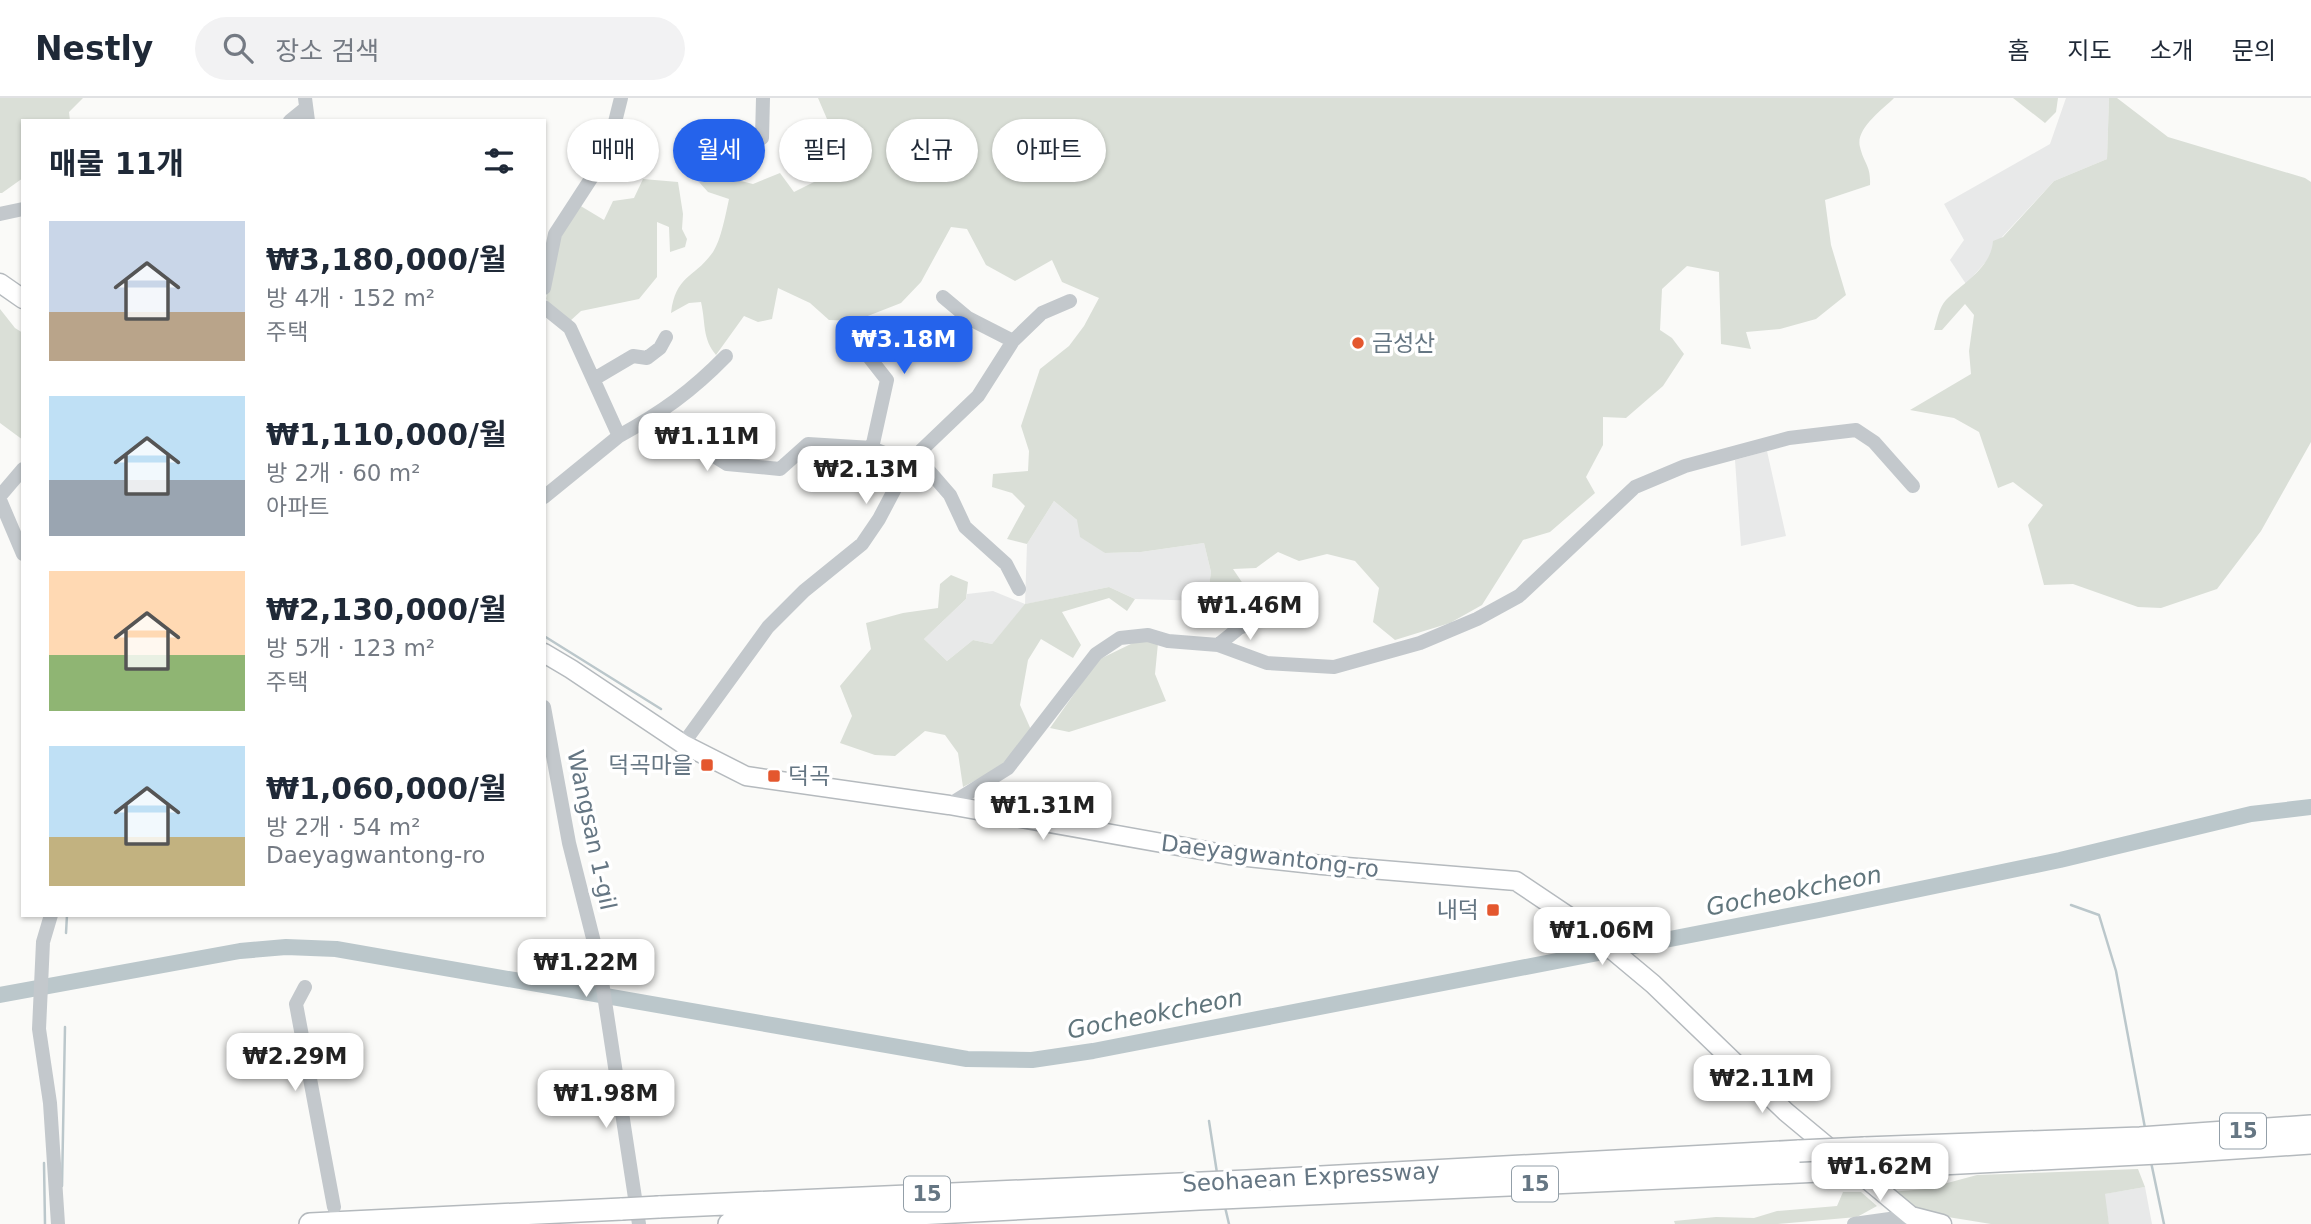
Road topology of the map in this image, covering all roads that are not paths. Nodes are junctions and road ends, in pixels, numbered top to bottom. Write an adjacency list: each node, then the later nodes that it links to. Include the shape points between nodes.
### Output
1 (621, 98): 6 (street, via 607,154 555,234)
2 (762, 98): 3 (street)
3 (762, 119)
4 (21, 209): 5 (street)
5 (0, 214)
6 (546, 278)
7 (0, 283): 9 (main road)
8 (943, 297): 14 (street, via 968,318)
9 (21, 298)
10 (1070, 301): 14 (street, via 1042,313)
11 (546, 309): 16 (street, via 570,328)
12 (843, 335): 19 (street, via 861,347 887,380)
13 (666, 337): 16 (street, via 647,358 633,356)
14 (1013, 341): 20 (street, via 978,397)
15 (726, 356): 17 (street, via 701,383)
16 (594, 379): 18 (street)
17 (658, 414): 18 (street); 19 (street, via 727,464 780,469 808,444)
18 (619, 436): 23 (street)
19 (872, 448): 20 (street)
20 (909, 462): 26 (street, via 930,472 950,495 965,527 1006,564); 31 (street, via 862,544 768,627)
21 (21, 472): 24 (street)
22 (1913, 486): 28 (street, via 1874,442 1856,430 1789,438 1685,466 1635,487 1519,596 1420,643 1334,667 1267,663)
23 (546, 495)
24 (0, 498): 25 (street)
25 (21, 549)
26 (1019, 589)
27 (1270, 616): 28 (street, via 1239,628)
28 (1217, 645): 32 (street, via 1148,635 1120,638 1096,654 1007,768)
29 (546, 654): 31 (main road, Daeyagwantong-ro)
30 (546, 718): 45 (street, Wangsan 1-gil, via 569,843 599,962)
31 (684, 744): 32 (main road, Daeyagwantong-ro, via 746,776)
32 (949, 805): 42 (main road, Daeyagwantong-ro, via 1230,855 1516,881 1586,928 1644,977 1786,1112)
33 (51, 917): 43 (street, via 43,948 39,1029 50,1103)
34 (305, 987): 41 (street, via 296,1004)
35 (2311, 1126): 37 (highway, Seohaean Expressway / 15)
36 (2311, 1143): 37 (highway, Seohaean Expressway / 15)
37 (2176, 1144): 38 (highway, Seohaean Expressway / 15)
38 (2142, 1146): 39 (highway, Seohaean Expressway / 15, bridge, via 1820,1171); 39 (highway, Seohaean Expressway / 15, bridge, via 1799,1151)
39 (1249, 1189): 40 (highway, Seohaean Expressway / 15)
40 (1197, 1191): 44 (highway, Seohaean Expressway / 15, bridge, via 659,1207); 46 (highway, Seohaean Expressway / 15)
41 (334, 1207)
42 (1911, 1216): 47 (street); 48 (main road)
43 (58, 1224)
44 (310, 1224)
45 (639, 1224)
46 (729, 1224)
47 (1854, 1224)
48 (1942, 1224)

